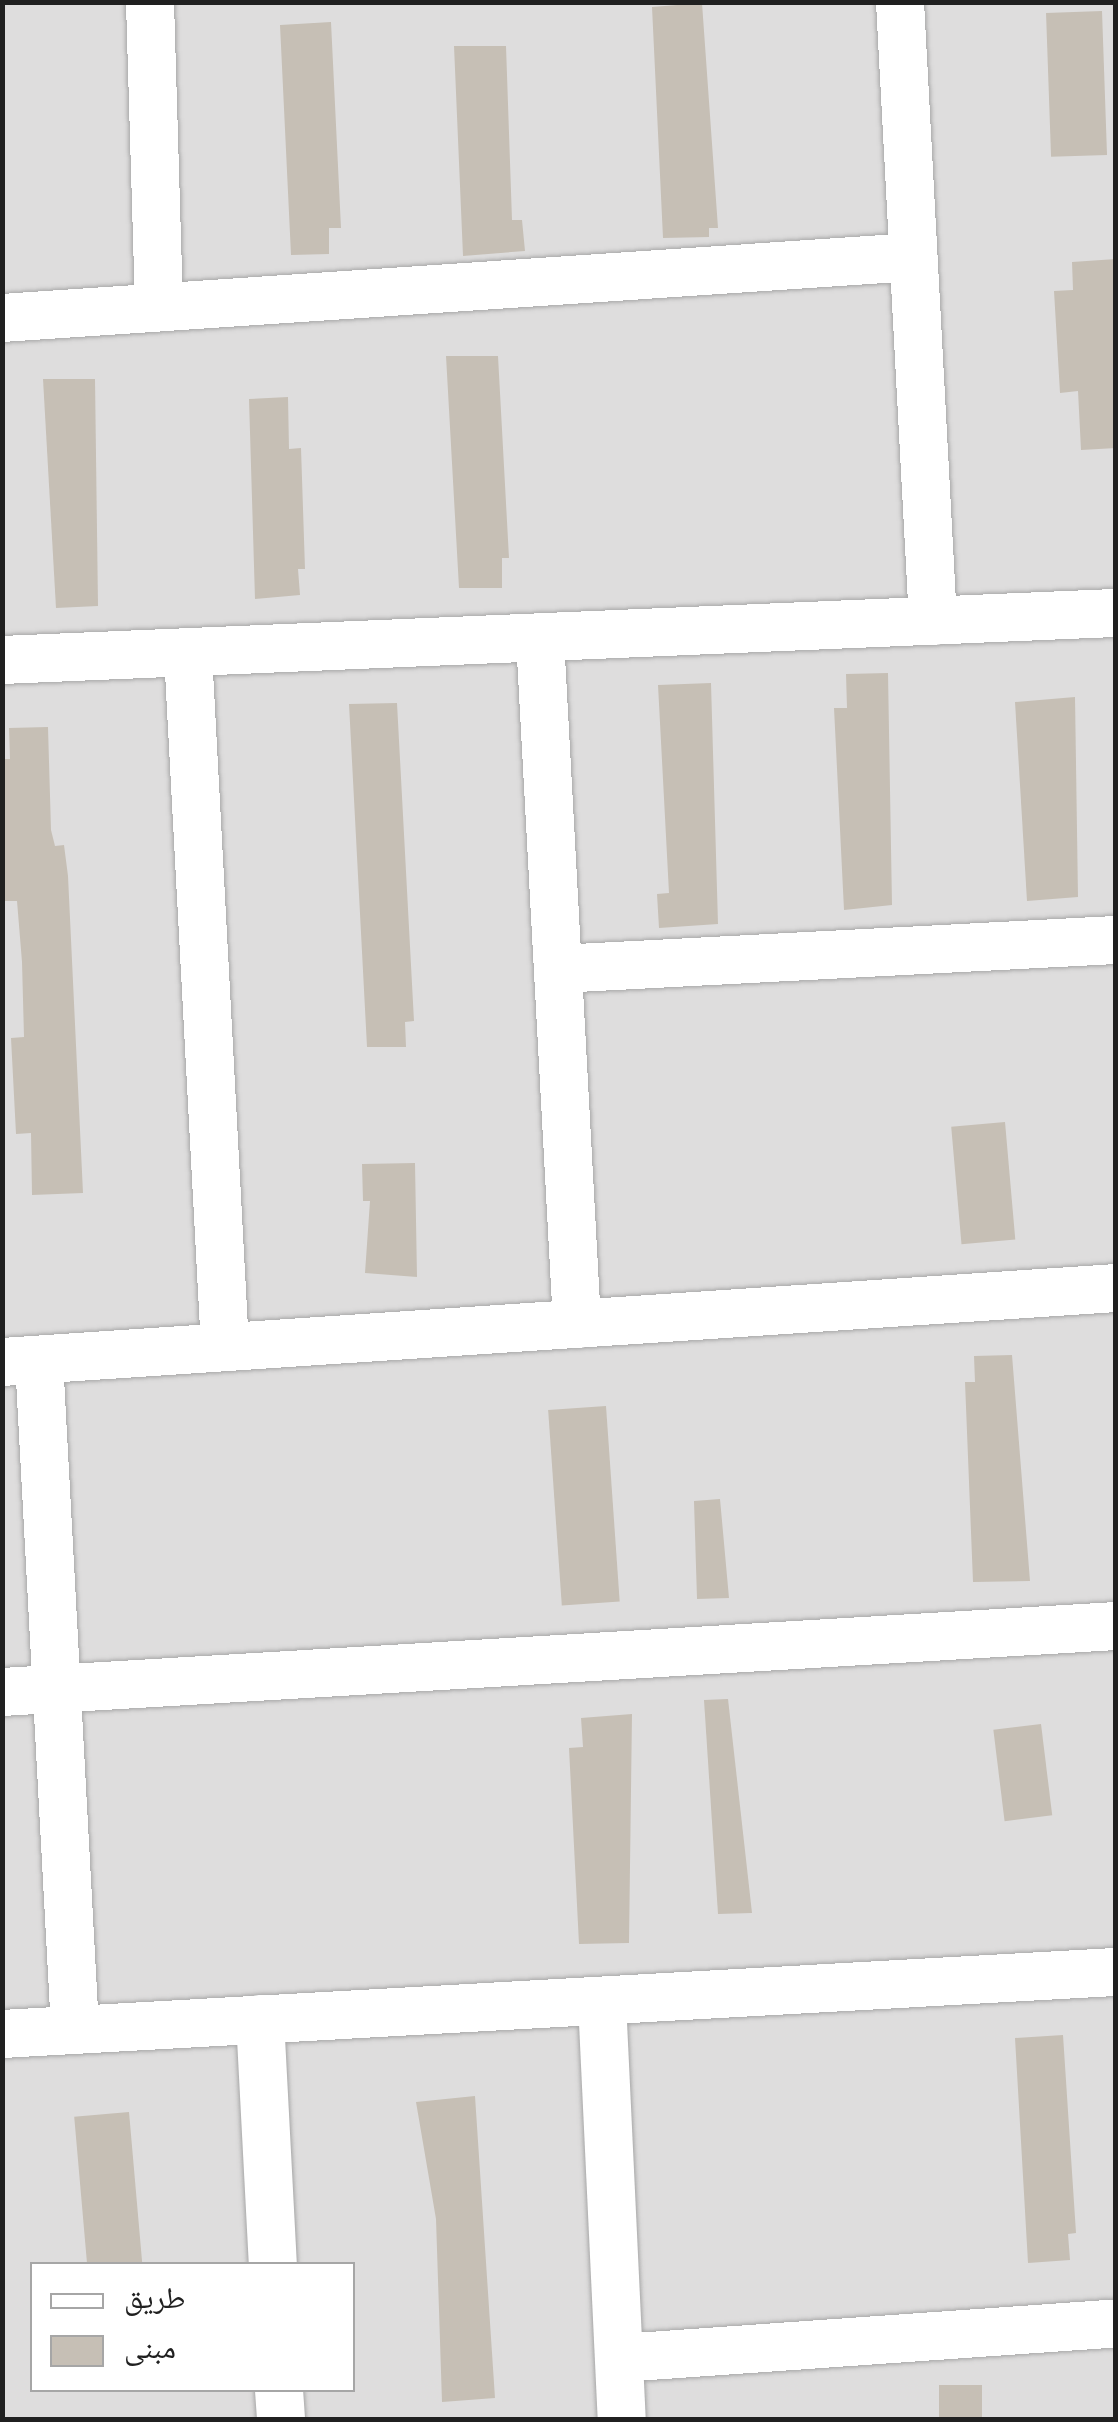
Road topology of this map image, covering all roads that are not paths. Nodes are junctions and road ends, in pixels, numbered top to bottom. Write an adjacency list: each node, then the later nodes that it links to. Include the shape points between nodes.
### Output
1 (150, 2): 4 (street)
2 (900, 2): 3 (street)
3 (912, 257): 4 (street); 7 (street)
4 (160, 307): 5 (street)
5 (2, 318)
6 (1116, 613): 7 (street)
7 (933, 621): 8 (street)
8 (540, 638): 9 (street); 12 (street)
9 (188, 653): 10 (street); 15 (street)
10 (2, 660)
11 (1116, 940): 12 (street)
12 (558, 968): 14 (street)
13 (1116, 1288): 14 (street)
14 (577, 1324): 15 (street)
15 (224, 1347): 16 (street)
16 (21, 1361): 18 (street)
17 (1116, 1626): 18 (street)
18 (57, 1688): 19 (street); 23 (street)
19 (2, 1692)
20 (1116, 1972): 21 (street)
21 (602, 2001): 22 (street); 27 (street)
22 (260, 2019): 23 (street); 25 (street)
23 (74, 2030): 24 (street)
24 (2, 2034)
25 (273, 2262)
26 (1116, 2323): 27 (street)
27 (620, 2358): 30 (street)
28 (279, 2392): 29 (street)
29 (281, 2420)
30 (622, 2420)

